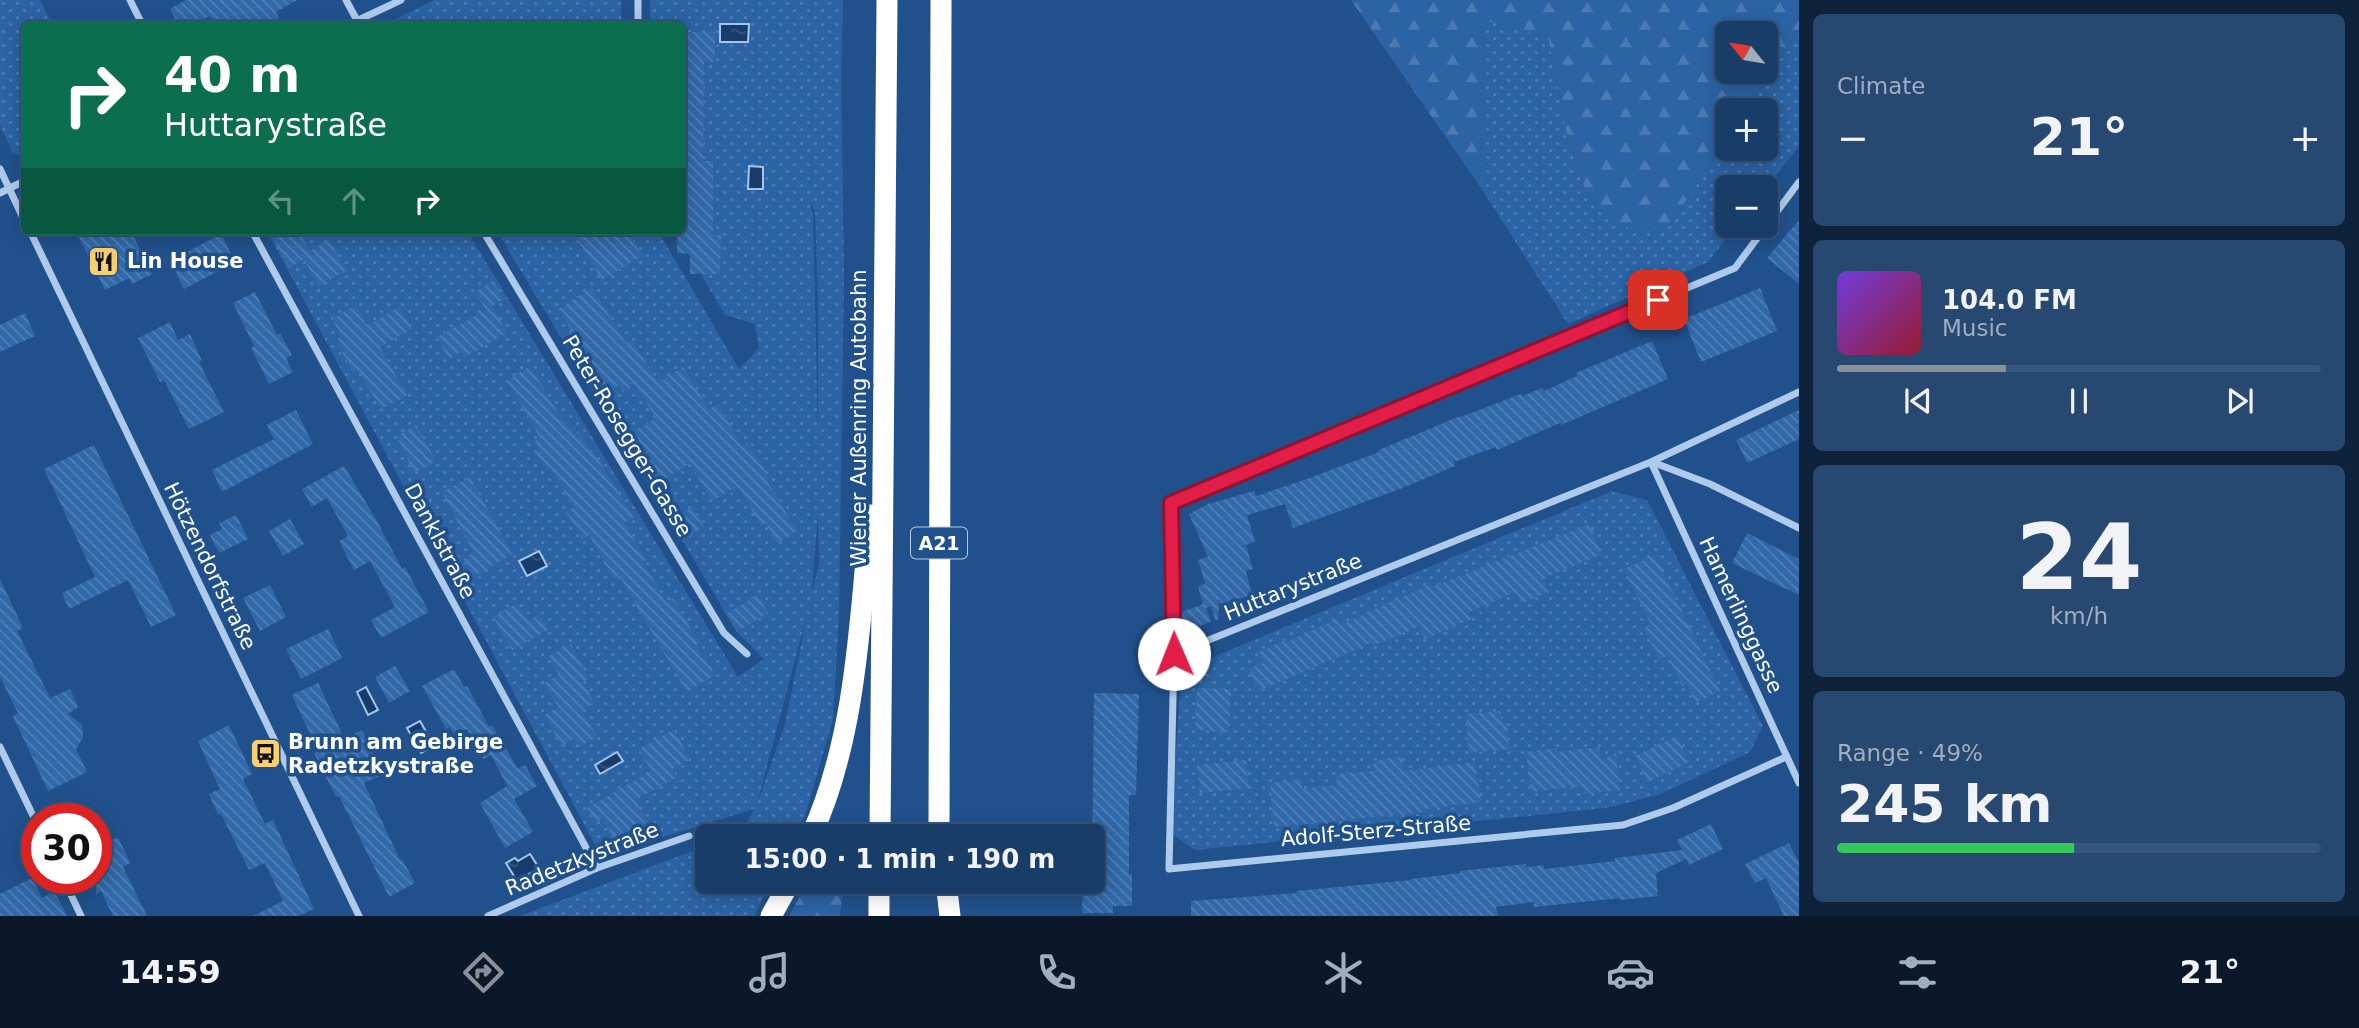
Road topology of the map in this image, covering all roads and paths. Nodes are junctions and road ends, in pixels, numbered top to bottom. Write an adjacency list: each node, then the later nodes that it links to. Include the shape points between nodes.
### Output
1 (130, 0): 7 (street)
2 (346, 0): 8 (street)
3 (401, 0): 9 (street)
4 (638, 0): 10 (street)
5 (887, 0): 20 (highway, Wiener Außenring Autobahn / A21)
6 (941, 0): 32 (highway, A21)
7 (140, 21)
8 (355, 21)
9 (360, 21)
10 (638, 21)
11 (0, 169): 14 (street)
12 (21, 182): 14 (street)
13 (1799, 182): 25 (street, via 1735,268 1171,503)
14 (9, 188): 15 (street); 16 (street)
15 (0, 193)
16 (21, 214)
17 (32, 235): 41 (street, Hötzendorfstraße)
18 (254, 235): 34 (street, Danklstraße)
19 (485, 235): 24 (street, Peter-Rosegger-Gasse, via 724,633)
20 (883, 384): 30 (highway, via 851,696 837,761); 31 (highway, Wiener Außenring Autobahn / A21)
21 (1799, 392): 22 (street, Huttarystraße)
22 (1651, 462): 23 (street, via 1710,484); 25 (street, Huttarystraße); 27 (street, Hamerlinggasse)
23 (1799, 528)
24 (747, 654)
25 (1174, 654): 27 (street, Adolf-Sterz-Straße, via 1169,869 1623,825 1673,808)
26 (0, 747): 29 (street)
27 (1786, 757): 28 (street, Hamerlinggasse)
28 (1799, 783)
29 (27, 803)
30 (815, 824)
31 (880, 824)
32 (939, 824)
33 (689, 836): 34 (street, Radetzkystraße)
34 (597, 868): 42 (street, Radetzkystraße)
35 (71, 894): 40 (street)
36 (783, 894): 43 (highway)
37 (880, 894): 44 (highway)
38 (936, 894): 45 (highway)
39 (947, 894): 46 (highway)
40 (81, 916)
41 (359, 916)
42 (488, 916)
43 (771, 916)
44 (879, 916)
45 (935, 916)
46 (950, 916)

